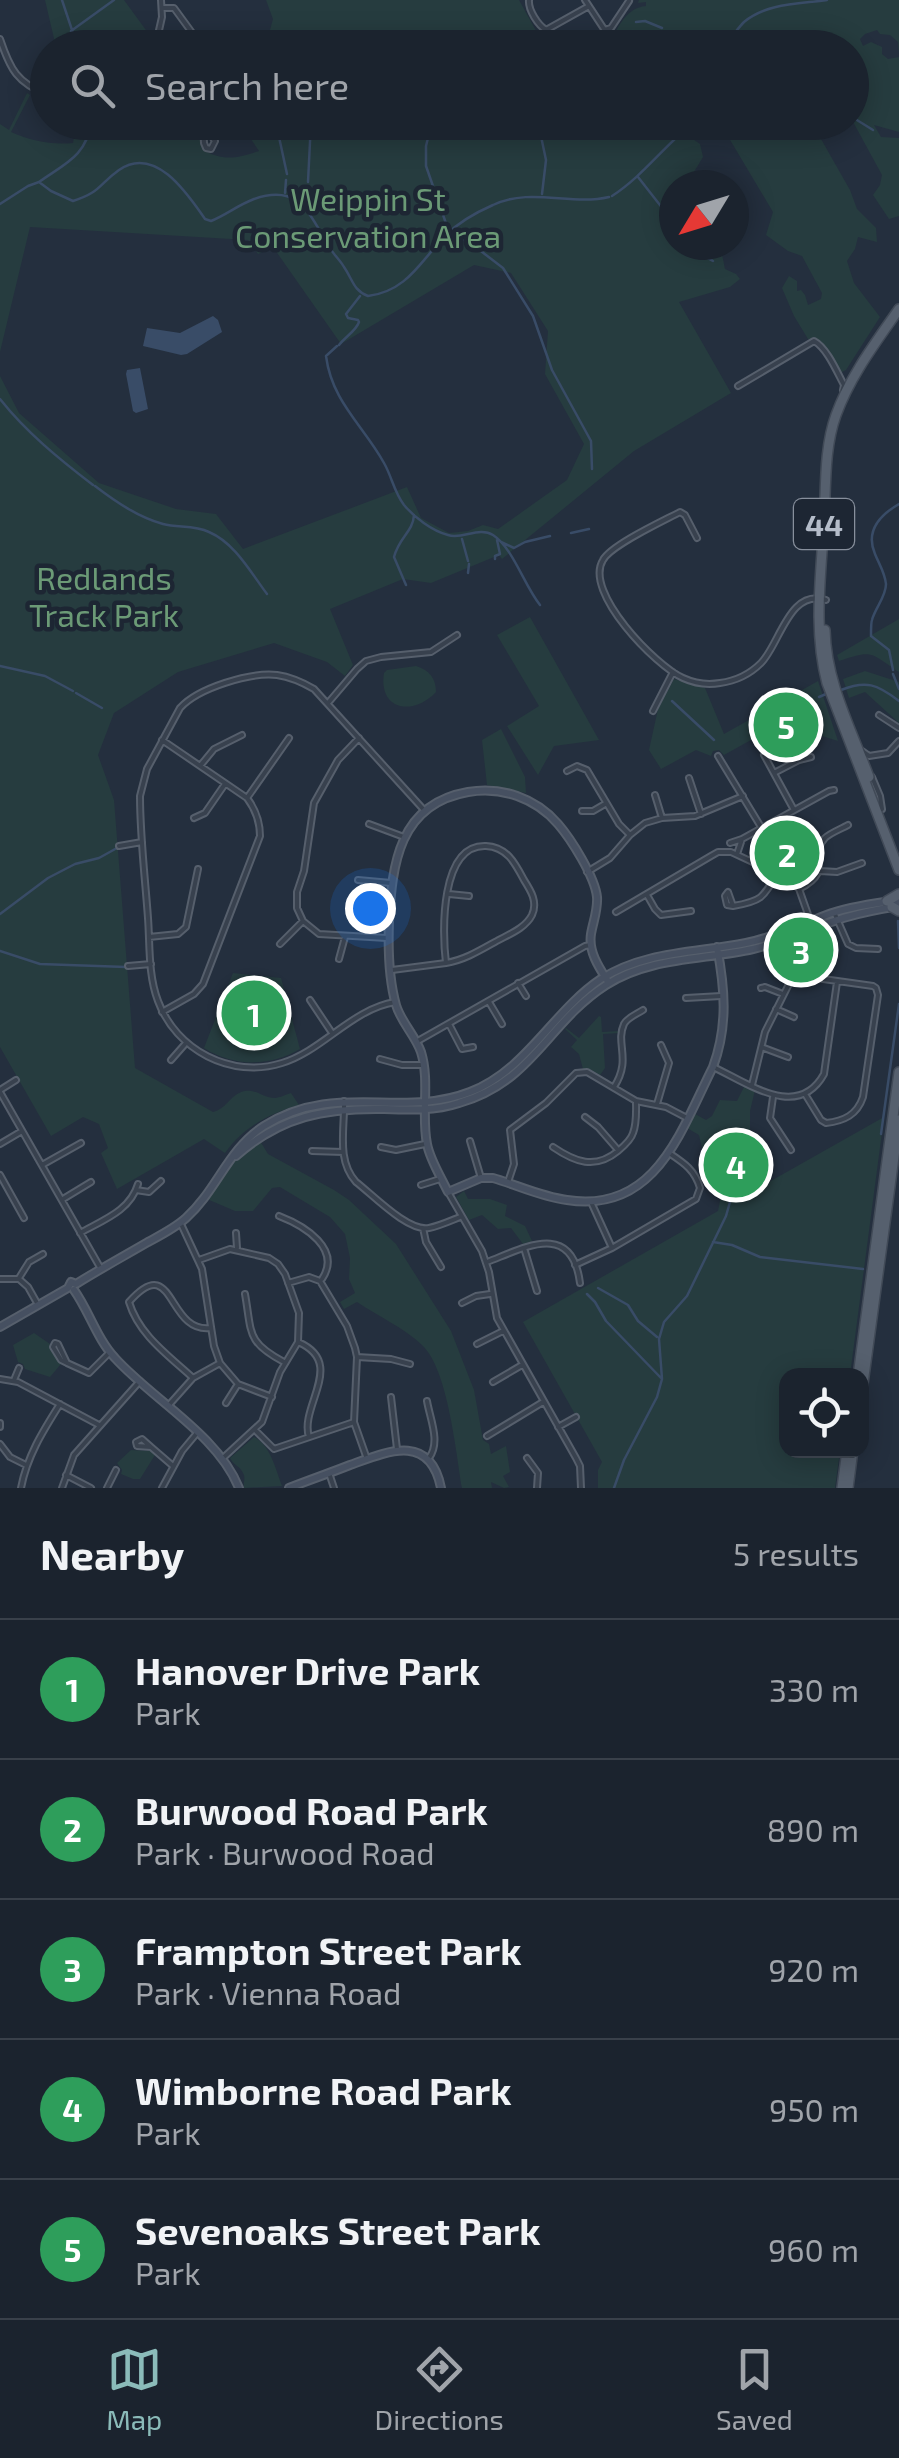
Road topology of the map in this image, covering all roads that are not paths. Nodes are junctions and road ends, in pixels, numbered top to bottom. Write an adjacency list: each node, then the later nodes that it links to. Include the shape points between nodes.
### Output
1 (161, 0): 6 (street)
2 (529, 0): 9 (street)
3 (585, 0): 5 (street)
4 (630, 0): 10 (street)
5 (588, 6): 9 (street); 10 (street)
6 (162, 8): 7 (street); 8 (street, via 174,8)
7 (160, 30)
8 (190, 30)
9 (546, 30)
10 (605, 30)
11 (0, 39): 12 (street, via 16,75)
12 (30, 87)
13 (899, 309): 16 (main road, 44)
14 (899, 320): 20 (main road, 44, via 851,393 838,430)
15 (839, 375): 16 (street); 17 (street, via 814,341); 18 (street, via 844,385)
16 (855, 375): 18 (main road, 44)
17 (738, 386)
18 (838, 409): 20 (main road, 44, via 829,449)
19 (697, 538): 22 (street, via 682,512 615,548 598,571 619,619)
20 (822, 600): 22 (street, via 792,612 768,655 743,676 709,684); 26 (main road, 44, via 828,667); 67 (main road, 44, via 819,646 826,683)
21 (457, 635): 23 (street, via 431,652 366,661)
22 (673, 672): 24 (street)
23 (328, 703): 30 (street); 31 (street, via 293,678 254,676 192,696)
24 (653, 712)
25 (878, 714): 27 (street)
26 (847, 719): 35 (street, via 864,754); 47 (main road, 44)
27 (899, 728)
28 (242, 735): 37 (street, via 209,753)
29 (289, 738): 45 (street)
30 (359, 738): 49 (street); 82 (street, via 314,802 296,901)
31 (162, 740): 37 (street); 60 (street, via 143,781)
32 (899, 741): 35 (street)
33 (764, 755): 39 (street)
34 (718, 756): 44 (street)
35 (877, 756): 47 (street, via 870,769)
36 (811, 758): 39 (street)
37 (200, 766): 41 (street)
38 (567, 771): 46 (street, via 588,770)
39 (774, 773): 48 (street)
40 (689, 778): 51 (street)
41 (225, 784): 45 (street); 52 (street)
42 (834, 790): 48 (street)
43 (655, 795): 53 (street)
44 (743, 796): 51 (street); 56 (street)
45 (246, 798): 109 (street, via 260,836 245,881 203,984)
46 (607, 803): 50 (street); 57 (street)
47 (882, 808): 63 (main road, 44)
48 (794, 810): 56 (street)
49 (426, 812): 58 (street); 69 (street, via 468,792 515,795 551,817)
50 (582, 812)
51 (701, 814): 53 (street)
52 (194, 818)
53 (662, 818): 57 (street)
54 (369, 824): 58 (street)
55 (848, 825): 68 (street, via 822,842)
56 (762, 828): 59 (street)
57 (630, 835): 69 (street)
58 (404, 837): 72 (street)
59 (742, 839): 61 (street); 64 (street)
60 (142, 842): 62 (street); 84 (street)
61 (730, 843)
62 (119, 846)
63 (899, 852)
64 (737, 854): 70 (street); 75 (street, via 718,852)
65 (862, 862): 68 (street)
66 (198, 869): 84 (street, via 186,927)
67 (899, 870)
68 (820, 871): 73 (street)
69 (587, 872): 88 (street, via 597,897)
70 (777, 873): 73 (street); 78 (street, via 763,897)
71 (358, 880): 72 (street)
72 (391, 883): 86 (street)
73 (798, 889): 83 (street)
74 (448, 894): 76 (street); 92 (street, via 442,928); 92 (street, via 463,853 492,846 512,860 534,905 522,927)
75 (646, 894): 79 (street, via 661,915); 80 (street)
76 (469, 896)
77 (896, 903): 81 (street)
78 (733, 906)
79 (691, 911)
80 (616, 912)
81 (836, 916): 83 (street); 89 (street, via 848,944)
82 (303, 921): 85 (street, via 319,934); 87 (street)
83 (812, 925): 90 (street)
84 (149, 937): 93 (street)
85 (345, 937): 86 (street); 91 (street)
86 (388, 938): 95 (street)
87 (280, 944)
88 (590, 945): 96 (street); 98 (street)
89 (878, 949)
90 (718, 951): 96 (street, via 648,958); 101 (street)
91 (340, 959)
92 (446, 963): 95 (street)
93 (151, 964): 94 (street); 109 (street)
94 (128, 966)
95 (391, 970): 106 (street)
96 (607, 980): 134 (street, via 579,996 499,1077)
97 (838, 982): 100 (street, via 799,976); 129 (street, via 824,1074); 129 (street, via 878,991 863,1097 849,1117 826,1124)
98 (518, 984): 102 (street); 105 (street)
99 (761, 988): 100 (street)
100 (783, 994): 107 (street)
101 (724, 995): 103 (street); 123 (street)
102 (526, 996)
103 (686, 998)
104 (310, 1000): 113 (street)
105 (488, 1000): 111 (street); 112 (street)
106 (395, 1002): 113 (street); 114 (street)
107 (776, 1009): 110 (street); 118 (street)
108 (644, 1010): 127 (street, via 624,1024 624,1069)
109 (162, 1012): 115 (street)
110 (794, 1017)
111 (449, 1023): 114 (street); 117 (street, via 463,1050)
112 (502, 1024)
113 (332, 1034): 115 (street, via 292,1060 261,1068 221,1062)
114 (416, 1042): 122 (street)
115 (186, 1043): 121 (street)
116 (661, 1045): 132 (street, via 668,1064)
117 (473, 1047)
118 (762, 1048): 119 (street); 126 (street)
119 (788, 1057)
120 (380, 1059): 122 (street)
121 (171, 1060)
122 (423, 1065): 134 (street)
123 (713, 1067): 126 (street); 136 (street)
124 (899, 1072): 191 (main road)
125 (16, 1080): 128 (street)
126 (752, 1085): 130 (street)
127 (614, 1088): 131 (street); 156 (street, via 588,1072 576,1073 513,1125)
128 (0, 1091): 138 (street)
129 (805, 1094): 130 (street)
130 (773, 1095): 146 (street, via 770,1118)
131 (636, 1101): 132 (street); 145 (street, via 634,1132)
132 (657, 1104): 136 (street)
133 (344, 1105): 134 (street); 148 (street); 164 (street, via 298,1110 271,1122 242,1143)
134 (425, 1106): 141 (street)
135 (585, 1116): 145 (street)
136 (687, 1118): 149 (street)
137 (899, 1120): 191 (main road)
138 (22, 1131): 142 (street); 150 (street)
139 (470, 1141): 153 (street)
140 (80, 1143): 150 (street)
141 (426, 1143): 143 (street); 152 (street)
142 (0, 1144)
143 (381, 1147)
144 (553, 1147): 145 (street, via 590,1163)
145 (618, 1150)
146 (791, 1150)
147 (312, 1152): 148 (street)
148 (343, 1152): 165 (street, via 356,1182)
149 (669, 1154): 160 (street, via 634,1188); 169 (street, via 694,1172 698,1196)
150 (42, 1166): 159 (street)
151 (0, 1175): 163 (street)
152 (442, 1178): 157 (street); 158 (street)
153 (482, 1178): 156 (street); 158 (street)
154 (161, 1181): 166 (street, via 149,1192 137,1187 122,1209)
155 (91, 1182): 159 (street)
156 (508, 1182): 160 (street)
157 (421, 1185)
158 (448, 1192): 162 (street)
159 (63, 1199): 166 (street)
160 (590, 1202): 169 (street)
161 (279, 1216): 179 (street, via 326,1250)
162 (461, 1217): 165 (street); 173 (street)
163 (24, 1218)
164 (180, 1223): 172 (street); 176 (street)
165 (423, 1228): 175 (street)
166 (80, 1233): 176 (street)
167 (236, 1233): 170 (street)
168 (524, 1248): 173 (street); 174 (street, via 553,1243); 183 (street)
169 (612, 1248): 174 (street)
170 (238, 1250): 172 (street); 180 (street, via 270,1258)
171 (42, 1254): 177 (street)
172 (199, 1260): 189 (street)
173 (486, 1262): 185 (street)
174 (575, 1266): 181 (street)
175 (441, 1268)
176 (100, 1269): 182 (street)
177 (19, 1278): 178 (street); 187 (street)
178 (0, 1279)
179 (320, 1281): 180 (street); 195 (street)
180 (288, 1283): 192 (street)
181 (580, 1283)
182 (73, 1287): 187 (street); 194 (street)
183 (537, 1291)
184 (245, 1294): 198 (street, via 253,1338)
185 (492, 1294): 186 (street); 190 (street)
186 (462, 1303)
187 (38, 1305): 188 (street)
188 (0, 1326)
189 (212, 1328): 197 (street); 204 (street, via 196,1327 159,1283 129,1302 150,1339)
190 (503, 1331): 193 (street); 200 (street)
191 (866, 1333): 202 (main road); 203 (main road)
192 (298, 1342): 198 (street); 224 (street, via 318,1357)
193 (478, 1344)
194 (110, 1352): 196 (street, via 89,1373); 207 (street)
195 (357, 1358): 199 (street); 218 (street)
196 (68, 1363)
197 (220, 1363): 204 (street); 209 (street)
198 (286, 1363): 210 (street)
199 (410, 1364)
200 (522, 1365): 208 (street); 213 (street)
201 (19, 1368): 206 (street)
202 (859, 1368)
203 (864, 1368)
204 (193, 1378): 216 (street)
205 (0, 1379): 206 (street)
206 (14, 1380): 215 (street)
207 (140, 1381): 216 (street); 219 (street)
208 (493, 1382)
209 (238, 1384): 210 (street); 214 (street)
210 (272, 1397): 221 (street)
211 (391, 1397): 227 (street)
212 (426, 1401): 232 (street, via 435,1444)
213 (544, 1402): 220 (street); 223 (street)
214 (226, 1403)
215 (60, 1404): 219 (street); 233 (street)
216 (168, 1406): 222 (street)
217 (576, 1417): 220 (street)
218 (354, 1422): 224 (street); 231 (street)
219 (100, 1425): 237 (street, via 74,1454)
220 (558, 1427): 248 (street, via 580,1466)
221 (256, 1430): 224 (street, via 274,1449); 228 (street)
222 (197, 1433): 228 (street); 234 (street)
223 (487, 1436)
224 (309, 1437)
225 (0, 1444): 233 (street)
226 (151, 1447): 234 (street)
227 (398, 1450): 231 (street); 232 (street)
228 (222, 1458): 243 (street)
229 (527, 1458): 247 (street, via 538,1473)
230 (849, 1458): 249 (main road)
231 (367, 1459): 236 (street)
232 (427, 1460): 246 (street)
233 (26, 1465): 238 (street)
234 (174, 1466): 242 (street)
235 (116, 1470): 241 (street)
236 (329, 1473): 244 (street); 245 (street)
237 (66, 1476): 239 (street); 240 (street)
238 (21, 1488)
239 (62, 1488)
240 (91, 1488)
241 (107, 1488)
242 (162, 1488)
243 (239, 1488)
244 (289, 1488)
245 (334, 1488)
246 (441, 1488)
247 (537, 1488)
248 (581, 1488)
249 (845, 1488)

